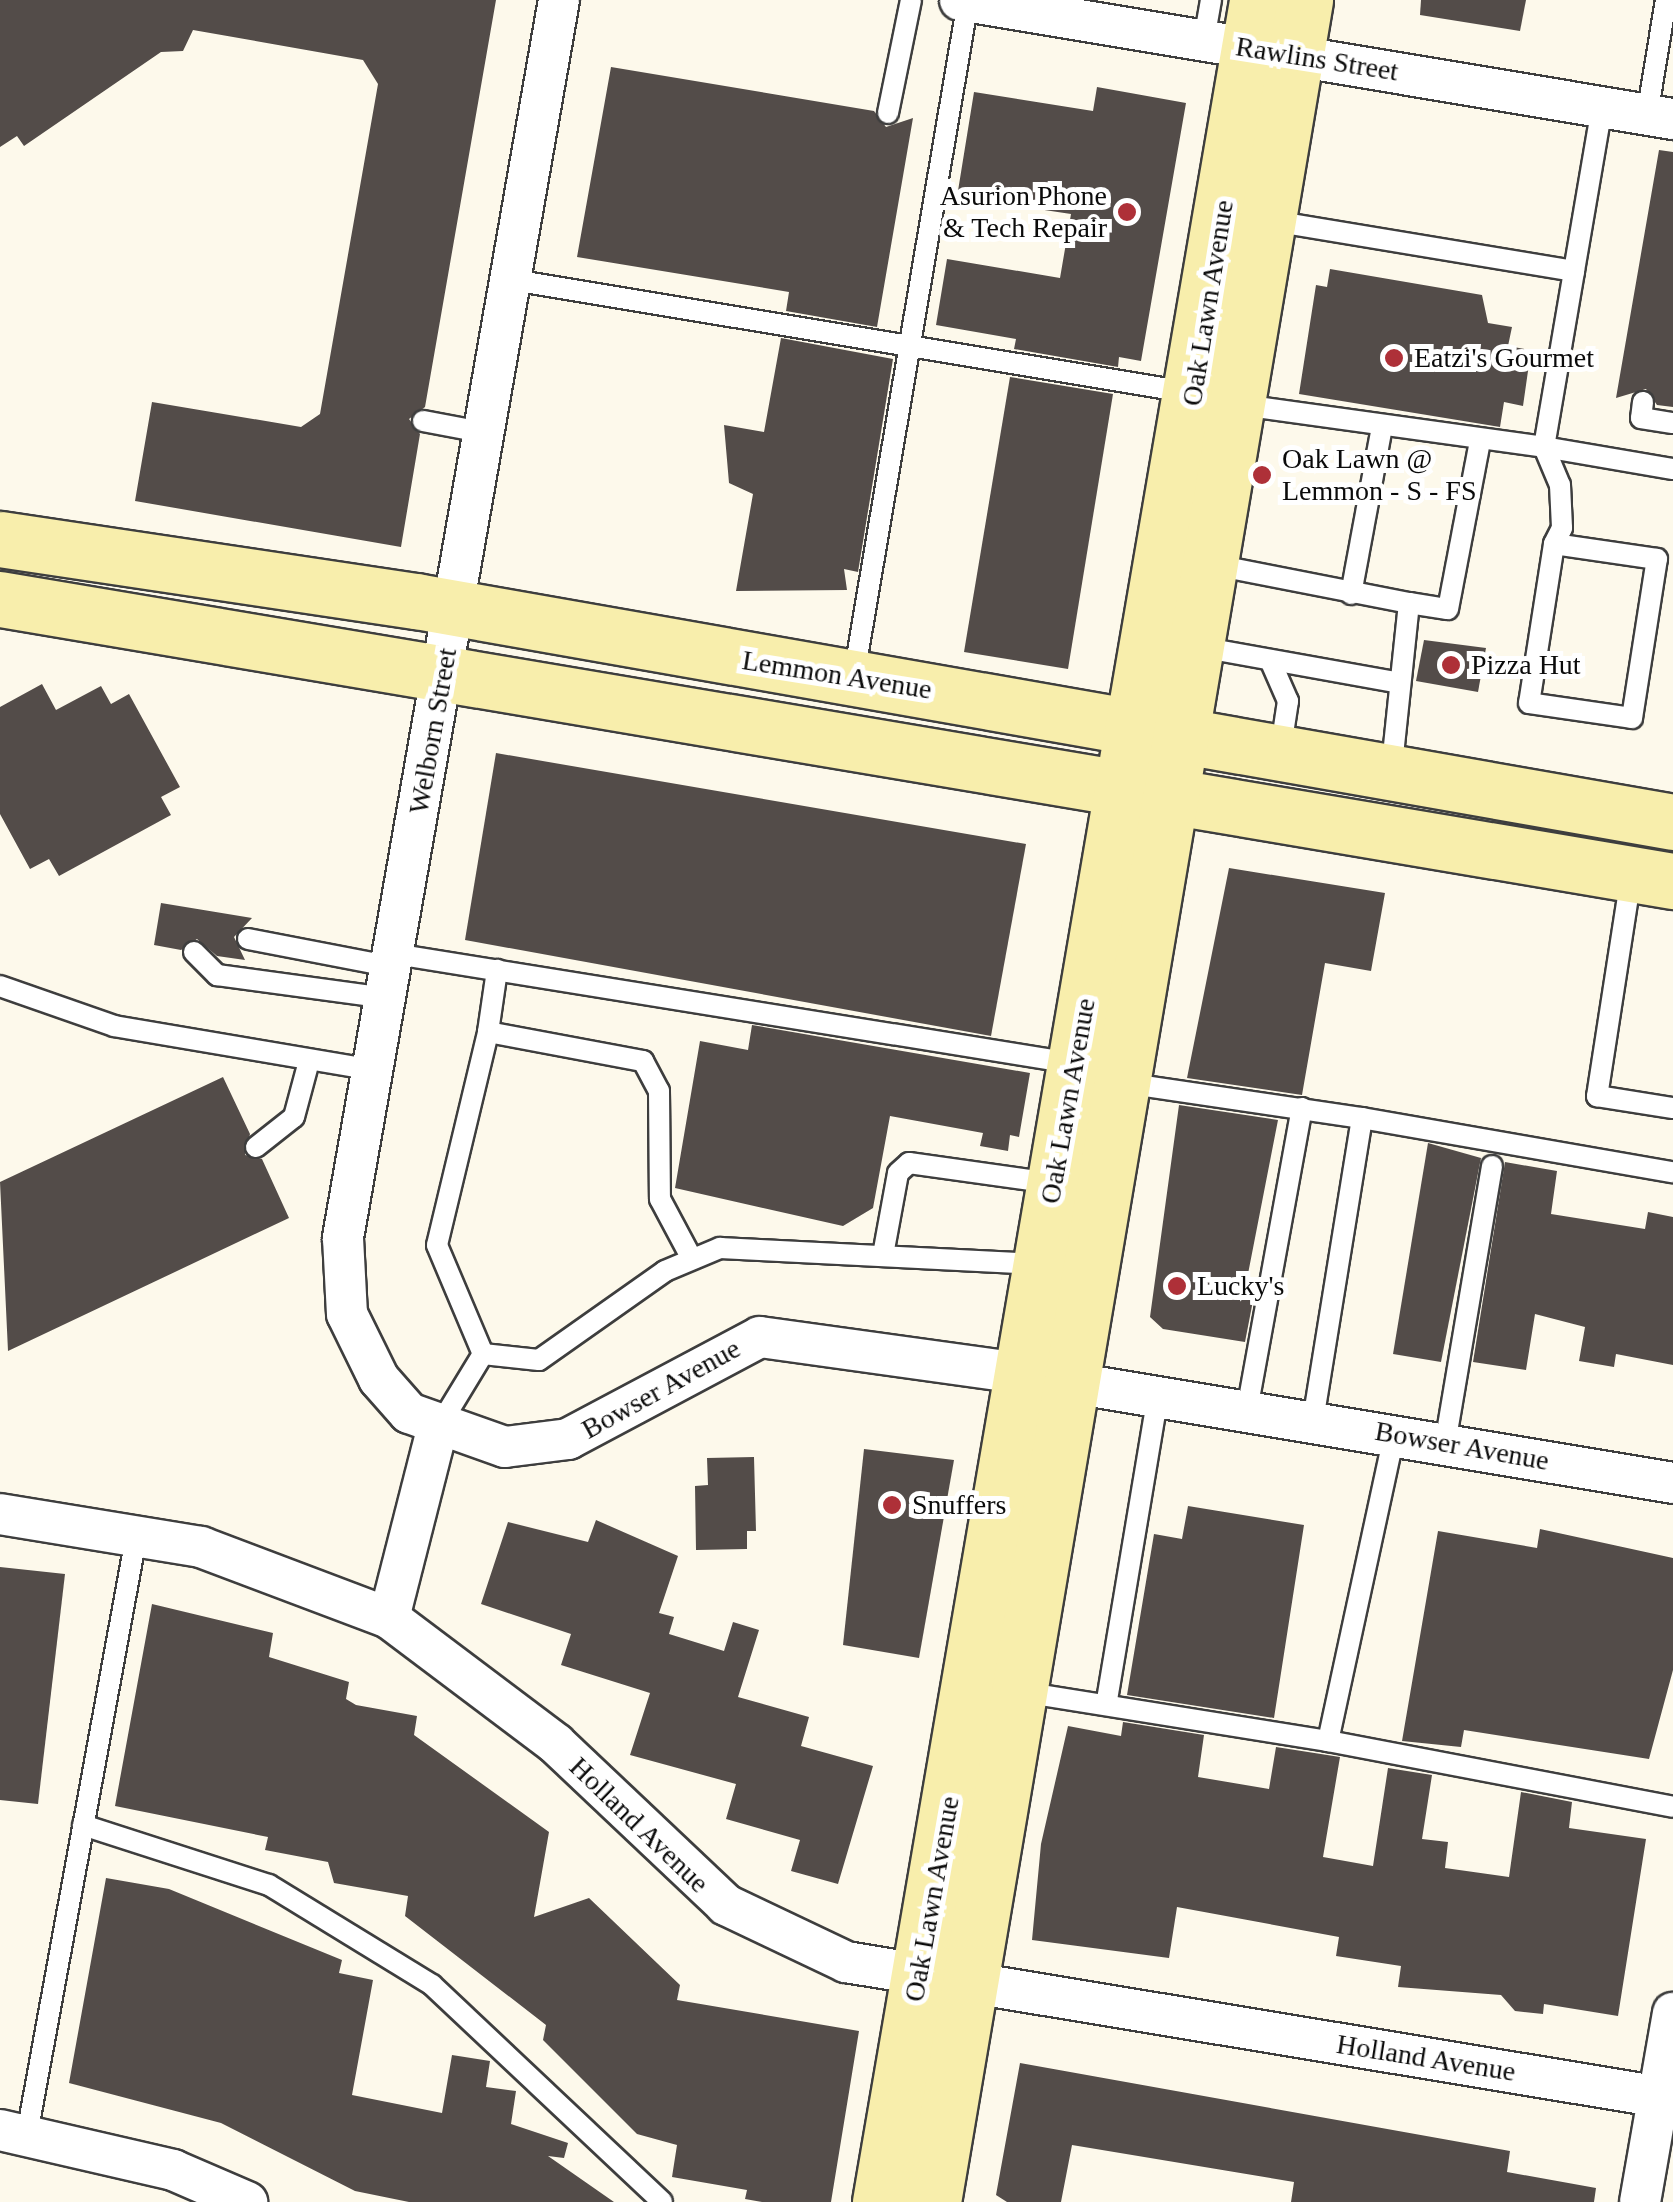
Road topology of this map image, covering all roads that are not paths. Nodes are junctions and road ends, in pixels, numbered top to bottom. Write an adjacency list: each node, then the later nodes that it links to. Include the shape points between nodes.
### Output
1 (559, 0): 14 (street, Welborn Street)
2 (911, 0): 10 (lane)
3 (1210, 0): 8 (lane)
4 (1305, 0): 8 (main road, Oak Lawn Avenue)
5 (1666, 0): 11 (lane)
6 (971, 1): 7 (street, Rawlins Street); 15 (lane)
7 (1056, 8): 8 (street, Rawlins Street)
8 (1252, 36): 9 (street, Rawlins Street); 12 (main road, Oak Lawn Avenue); 16 (main road, Oak Lawn Avenue)
9 (1602, 107): 11 (street, Rawlins Street); 13 (lane)
10 (888, 114)
11 (1660, 117)
12 (1272, 221): 13 (lane); 16 (main road, Oak Lawn Avenue)
13 (1574, 271): 23 (lane)
14 (513, 280): 15 (lane); 21 (street, Welborn Street)
15 (915, 342): 16 (lane); 35 (lane)
16 (1218, 399): 20 (lane); 27 (main road, Oak Lawn Avenue); 37 (main road, Oak Lawn Avenue)
17 (1644, 402): 19 (lane, via 1640,418)
18 (423, 420): 21 (lane)
19 (1673, 423)
20 (1382, 427): 22 (lane); 28 (lane)
21 (487, 433): 31 (street, Welborn Street)
22 (1480, 441): 23 (lane); 30 (lane, via 1448,609)
23 (1544, 446): 24 (lane); 26 (lane, via 1560,485)
24 (1673, 469)
25 (0, 539): 31 (main road, Lemmon Avenue)
26 (1554, 544): 26 (lane, via 1529,703 1632,718 1657,560)
27 (1215, 565): 28 (lane); 32 (main road, Oak Lawn Avenue)
28 (1351, 594): 30 (lane)
29 (0, 599): 34 (main road)
30 (1409, 603): 36 (lane)
31 (456, 609): 34 (street, Welborn Street); 35 (main road, Lemmon Avenue)
32 (1200, 647): 33 (lane); 37 (main road, Oak Lawn Avenue)
33 (1270, 660): 36 (lane); 38 (lane, via 1288,701)
34 (443, 673): 40 (main road); 46 (street, Welborn Street)
35 (854, 677): 37 (main road, Lemmon Avenue)
36 (1400, 683): 39 (lane)
37 (1162, 734): 38 (main road, Lemmon Avenue); 40 (main road, Oak Lawn Avenue)
38 (1280, 755): 39 (main road, Lemmon Avenue)
39 (1391, 774): 41 (main road, Lemmon Avenue)
40 (1151, 790): 42 (main road); 50 (main road, Oak Lawn Avenue); 52 (main road, Oak Lawn Avenue)
41 (1673, 822)
42 (1652, 877): 54 (lane, via 1598,1096)
43 (248, 939): 46 (lane)
44 (194, 952): 46 (lane, via 216,974)
45 (498, 970): 46 (lane); 48 (lane); 50 (lane)
46 (391, 973): 51 (street, Welborn Street)
47 (0, 986): 49 (lane, via 114,1026)
48 (488, 1032): 61 (lane, via 643,1060 659,1092 660,1198); 63 (lane, via 437,1244)
49 (309, 1061): 51 (lane); 56 (lane, via 294,1118)
50 (1074, 1063): 59 (main road, Oak Lawn Avenue)
51 (373, 1070): 68 (street, Welborn Street, via 343,1238 347,1314 379,1379)
52 (1126, 1083): 53 (lane); 64 (main road, Oak Lawn Avenue)
53 (1302, 1108): 55 (lane); 66 (lane)
54 (1673, 1108)
55 (1362, 1118): 58 (lane); 67 (lane)
56 (256, 1147)
57 (1492, 1166): 70 (lane)
58 (1673, 1172)
59 (1053, 1184): 60 (lane, via 909,1163 898,1173); 62 (main road, Oak Lawn Avenue)
60 (884, 1255): 61 (lane, via 755,1243); 62 (lane)
61 (691, 1258): 63 (lane, via 539,1360)
62 (1040, 1264): 64 (main road, Oak Lawn Avenue)
63 (483, 1354): 68 (lane)
64 (1047, 1378): 65 (street, Bowser Avenue); 68 (street, Bowser Avenue, via 760,1337 568,1439 505,1448); 75 (main road, Oak Lawn Avenue); 80 (main road, Oak Lawn Avenue)
65 (1158, 1395): 66 (street, Bowser Avenue); 76 (lane)
66 (1247, 1410): 67 (street, Bowser Avenue)
67 (1313, 1420): 69 (street, Bowser Avenue)
68 (437, 1429): 74 (street)
69 (1394, 1435): 70 (street, Bowser Avenue); 77 (lane)
70 (1446, 1444): 71 (street, Bowser Avenue)
71 (1673, 1483)
72 (0, 1514): 73 (street, Holland Avenue)
73 (137, 1532): 74 (street, Holland Avenue, via 288,1576); 79 (lane)
74 (389, 1618): 80 (street, Holland Avenue, via 556,1744 726,1906 799,1945)
75 (1019, 1691): 76 (lane); 80 (main road, Oak Lawn Avenue)
76 (1106, 1700): 77 (lane)
77 (1328, 1741): 78 (lane)
78 (1673, 1807)
79 (83, 1824): 83 (lane); 85 (lane, via 269,1885 432,1985)
80 (944, 1979): 82 (street, Holland Avenue); 86 (main road, Oak Lawn Avenue); 87 (main road, Oak Lawn Avenue)
81 (1673, 2013): 82 (street)
82 (1666, 2098): 88 (street)
83 (13, 2132): 84 (street, via 173,2170)
84 (247, 2202)
85 (662, 2202)
86 (880, 2202)
87 (933, 2202)
88 (1640, 2202)

